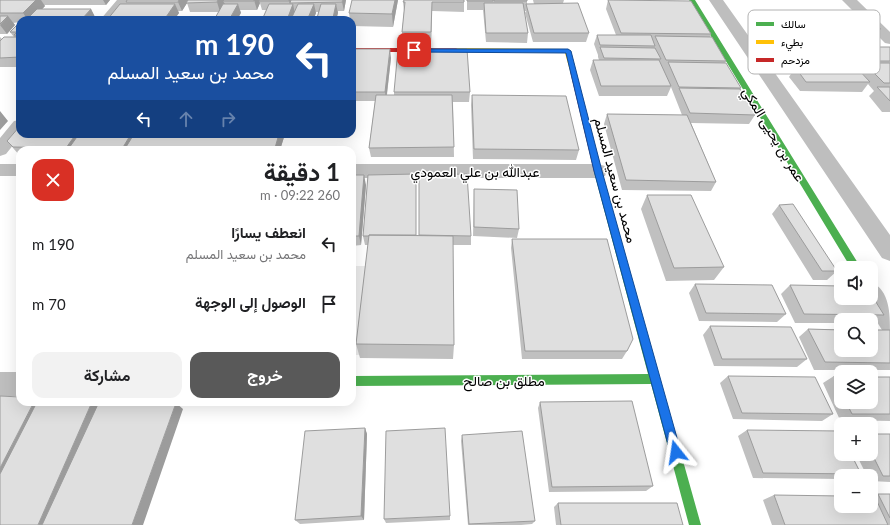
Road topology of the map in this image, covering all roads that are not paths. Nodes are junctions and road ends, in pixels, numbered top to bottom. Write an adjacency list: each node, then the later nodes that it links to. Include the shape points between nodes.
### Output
1 (124, 0): 6 (street)
2 (692, 0): 19 (street, عمر بن يحيى المكي)
3 (716, 0): 9 (street, عمر بن يحيى المكي)
4 (849, 0): 5 (street)
5 (859, 10)
6 (110, 16)
7 (880, 30): 8 (street)
8 (890, 40)
9 (748, 46)
10 (356, 50): 17 (street, محمد بن سعيد المسلم, via 568,51)
11 (767, 74): 18 (street, عمر بن يحيى المكي)
12 (16, 130): 13 (street)
13 (0, 150)
14 (0, 170): 15 (street)
15 (16, 170)
16 (356, 171): 17 (street, عبدالله بن علي العمودي)
17 (598, 171): 22 (street, محمد بن سعيد المسلم)
18 (890, 252)
19 (852, 261)
20 (878, 303): 21 (street)
21 (890, 323)
22 (656, 379): 23 (street, مطلق بن صالح); 26 (street, محمد بن سعيد المسلم)
23 (356, 381)
24 (0, 384): 25 (street)
25 (16, 384)
26 (695, 525)

